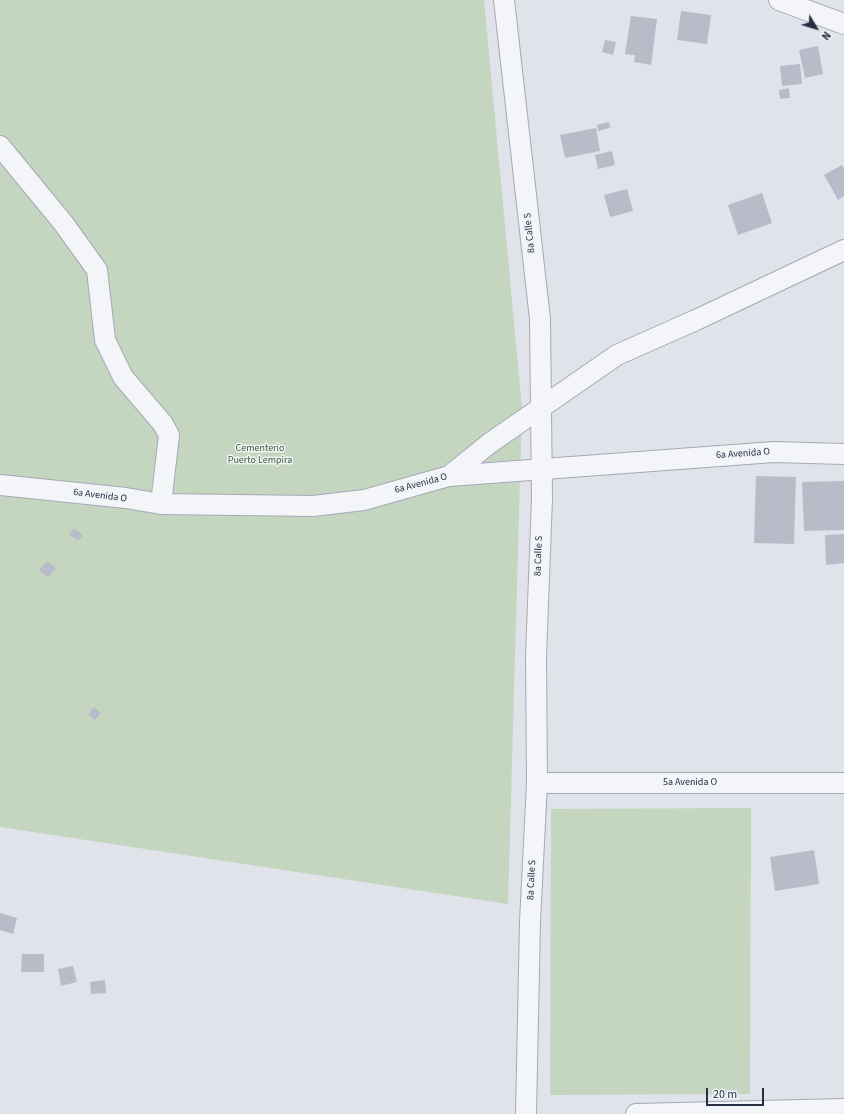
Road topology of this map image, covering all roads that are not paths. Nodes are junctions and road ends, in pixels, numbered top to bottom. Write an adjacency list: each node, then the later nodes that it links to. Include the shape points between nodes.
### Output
1 (504, 0): 6 (street, 8a Calle S, via 540,318)
2 (779, 0): 3 (street)
3 (844, 24)
4 (0, 146): 11 (street, via 64,224 97,270 105,340 123,377 163,424 168,435)
5 (844, 250): 6 (street, via 617,355)
6 (541, 408): 8 (street, 8a Calle S); 9 (street, via 477,452)
7 (844, 454): 8 (street, 6a Avenida O, via 774,452)
8 (541, 468): 9 (street, 6a Avenida O); 12 (street, 8a Calle S, via 536,656)
9 (449, 476): 11 (street, 6a Avenida O, via 364,500 340,504 287,507)
10 (0, 485): 11 (street, 6a Avenida O)
11 (161, 504)
12 (536, 783): 13 (street, 5a Avenida O); 16 (street, 8a Calle S)
13 (844, 784)
14 (844, 1109): 15 (street)
15 (790, 1112): 17 (street)
16 (526, 1114)
17 (636, 1114)

